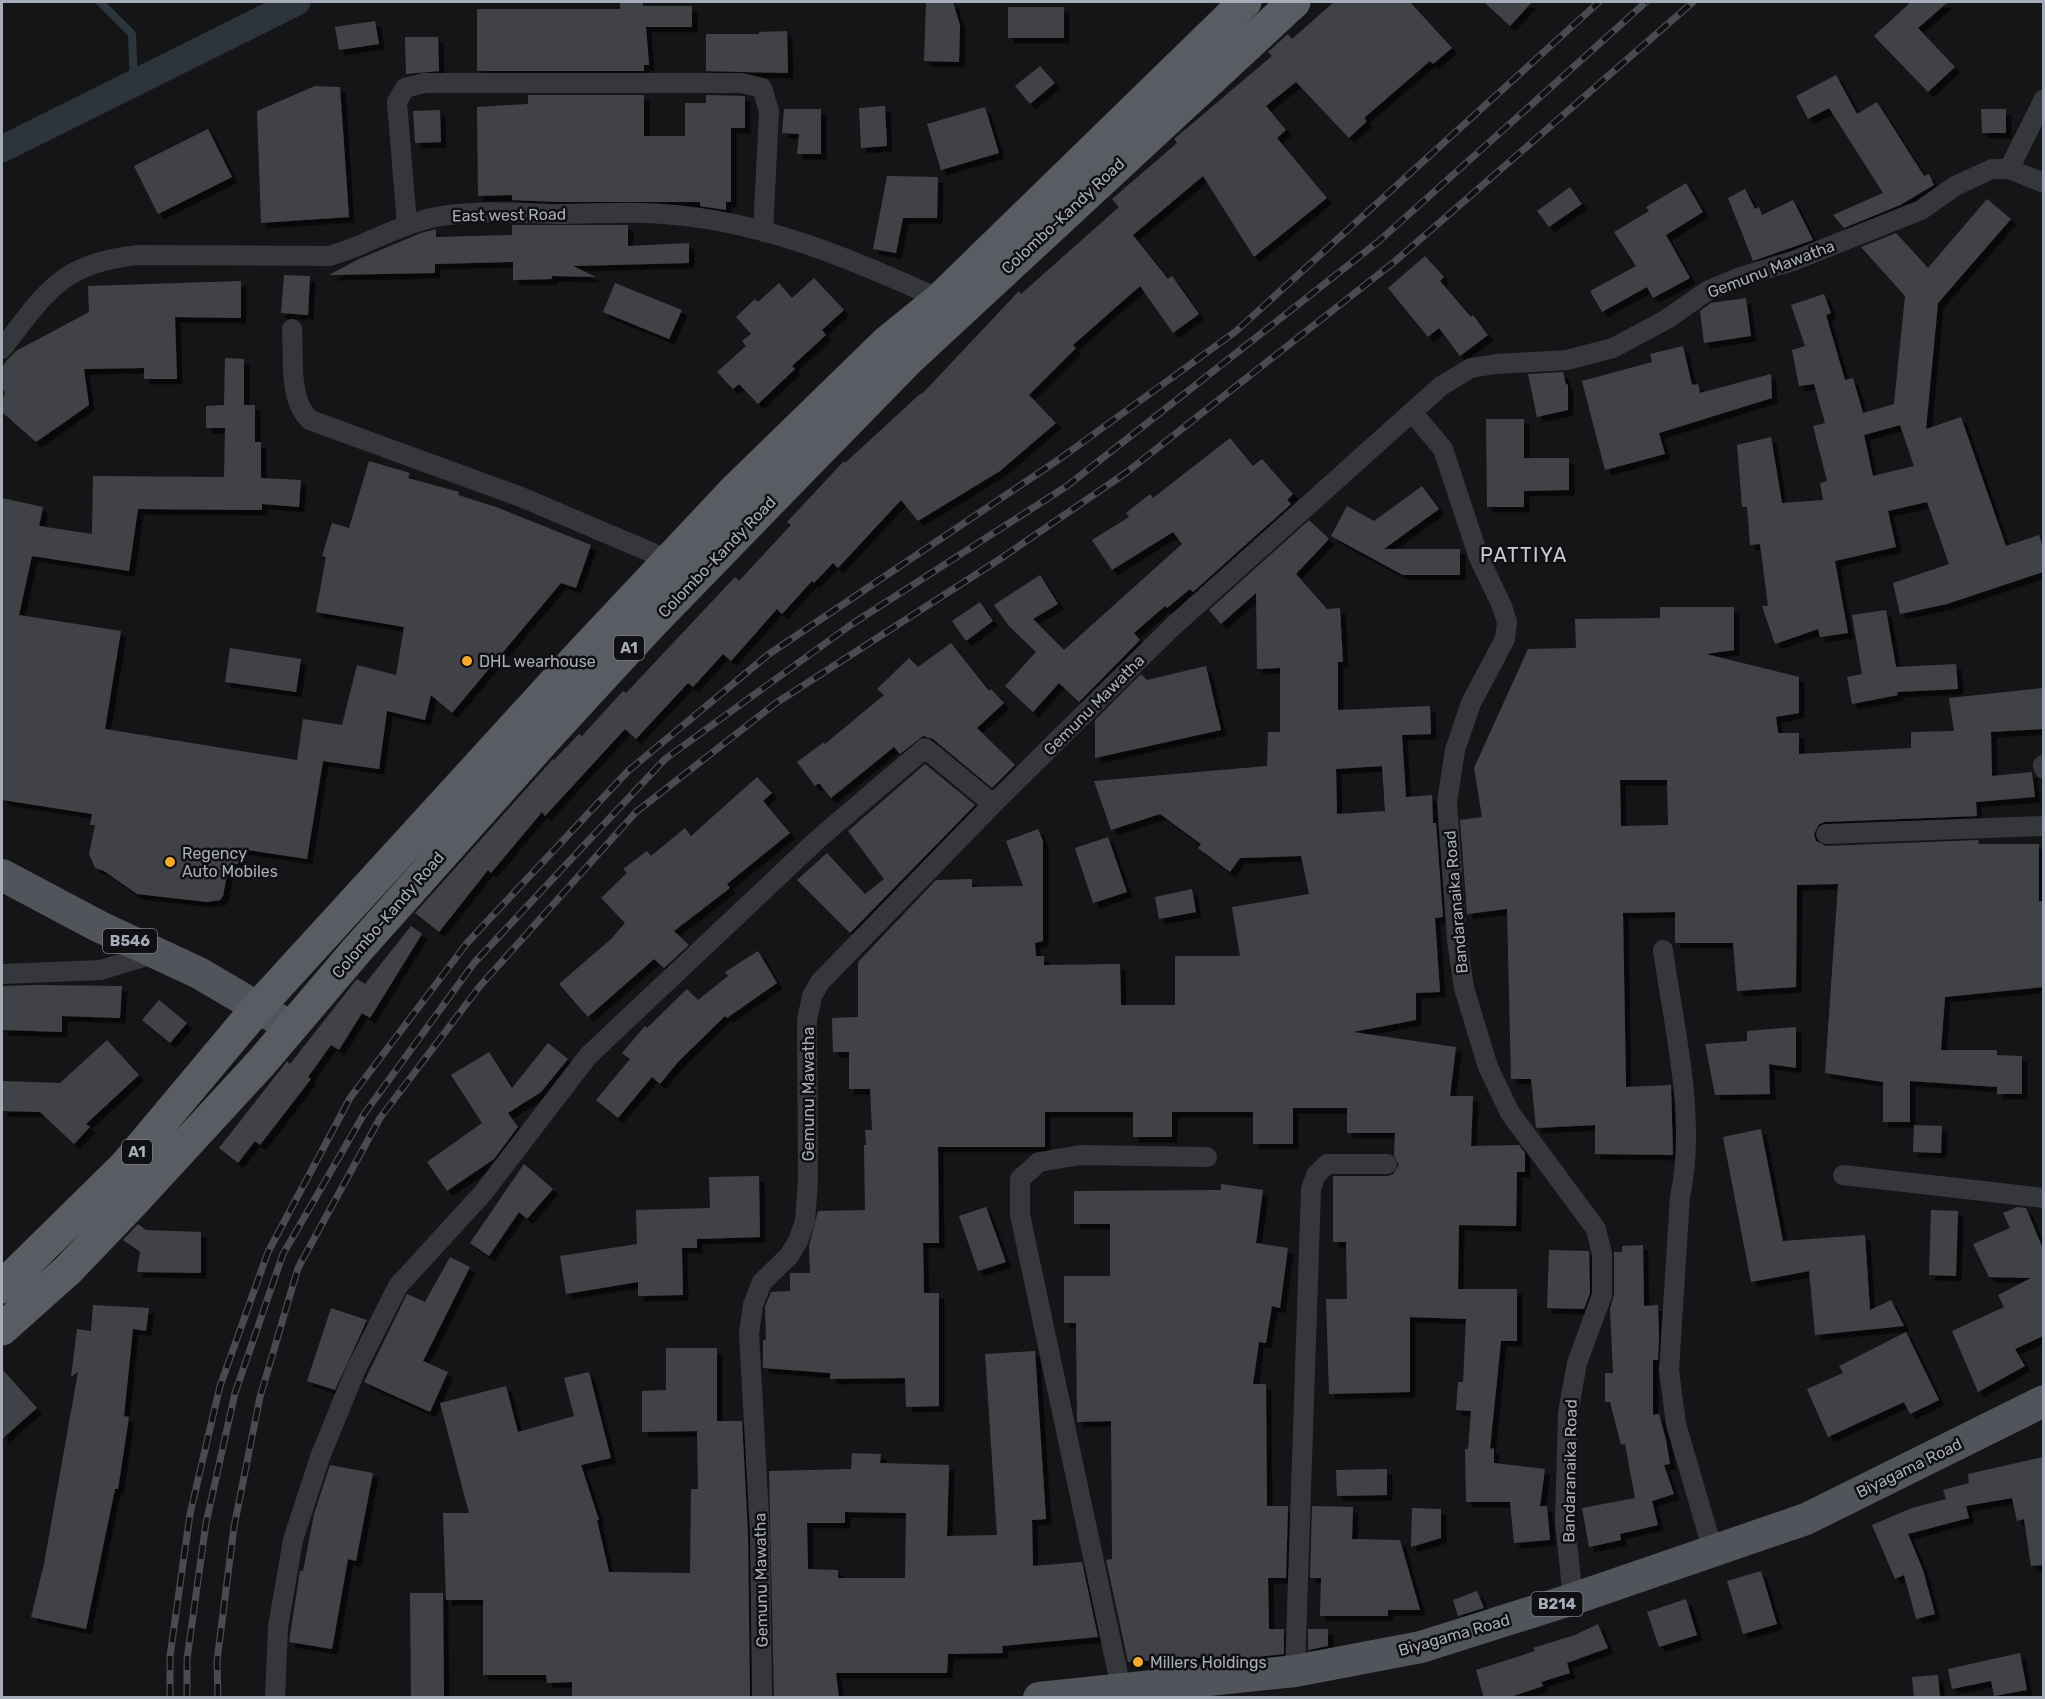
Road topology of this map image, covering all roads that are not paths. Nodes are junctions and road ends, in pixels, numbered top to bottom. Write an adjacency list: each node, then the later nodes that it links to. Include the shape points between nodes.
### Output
1 (1245, 2): 8 (highway, Colombo-Kandy Road / A1)
2 (1294, 2): 21 (highway, Colombo-Kandy Road / A1, via 861,408 649,626)
3 (2043, 99): 4 (street)
4 (2009, 170): 5 (street); 11 (street, Gemunu Mawatha, via 1992,170 1955,186 1921,210 1707,291 1667,319 1613,348 1568,360 1471,368 1441,386)
5 (2043, 183)
6 (407, 225): 7 (street, East west Road, via 469,213 663,214); 7 (street, via 397,102 405,88 424,83 742,82 762,88 769,111); 10 (street, East west Road, via 354,250 329,256 108,258 76,269 54,284)
7 (763, 231): 8 (street, East west Road, via 865,265)
8 (940, 299): 12 (highway, Colombo-Kandy Road / A1, via 886,342)
9 (292, 329): 12 (street, via 297,400 300,412 310,420 521,496)
10 (2, 349)
11 (1412, 412): 13 (street, Gemunu Mawatha, via 1171,628); 30 (street, Bandaranaika Road, via 1443,449 1479,558 1507,622 1505,639 1471,703 1455,750 1447,802 1464,988 1488,1066 1510,1113 1596,1229 1602,1254 1602,1295 1577,1363 1568,1413 1565,1522)
12 (669, 560): 20 (highway, Colombo-Kandy Road / A1)
13 (993, 804): 33 (street, via 924,748 817,840 588,1056 483,1193 398,1286 356,1369 320,1457 293,1540 278,1627); 34 (street, Gemunu Mawatha, via 820,982 812,996 807,1020 805,1221 789,1256 762,1282 753,1305 749,1333 760,1534)
14 (2043, 826): 15 (street)
15 (1826, 834)
16 (2, 875): 18 (main road, B546)
17 (1663, 950): 29 (street, via 1683,1095 1686,1171 1680,1197 1669,1370 1676,1424)
18 (156, 954): 19 (street, via 101,969); 20 (main road, B546)
19 (2, 974)
20 (259, 1006): 21 (main road); 26 (highway, Colombo-Kandy Road / A1, via 125,1166)
21 (291, 1027): 27 (highway, Colombo-Kandy Road / A1, via 76,1261)
22 (1207, 1157): 32 (street, via 1080,1155 1039,1161 1020,1179 1020,1215)
23 (1387, 1164): 31 (street, via 1327,1164 1316,1175 1311,1189)
24 (1843, 1175): 25 (street)
25 (2043, 1198)
26 (2, 1287)
27 (2, 1329)
28 (2043, 1401): 29 (main road, Biyagama Road / B214, via 1806,1519)
29 (1713, 1551): 30 (main road, Biyagama Road / B214)
30 (1573, 1599): 31 (main road, Biyagama Road / B214, via 1421,1647)
31 (1295, 1671): 32 (main road, Biyagama Road / B214)
32 (1121, 1688): 35 (main road, Biyagama Road / B214)
33 (275, 1698)
34 (762, 1698)
35 (1039, 1698)

